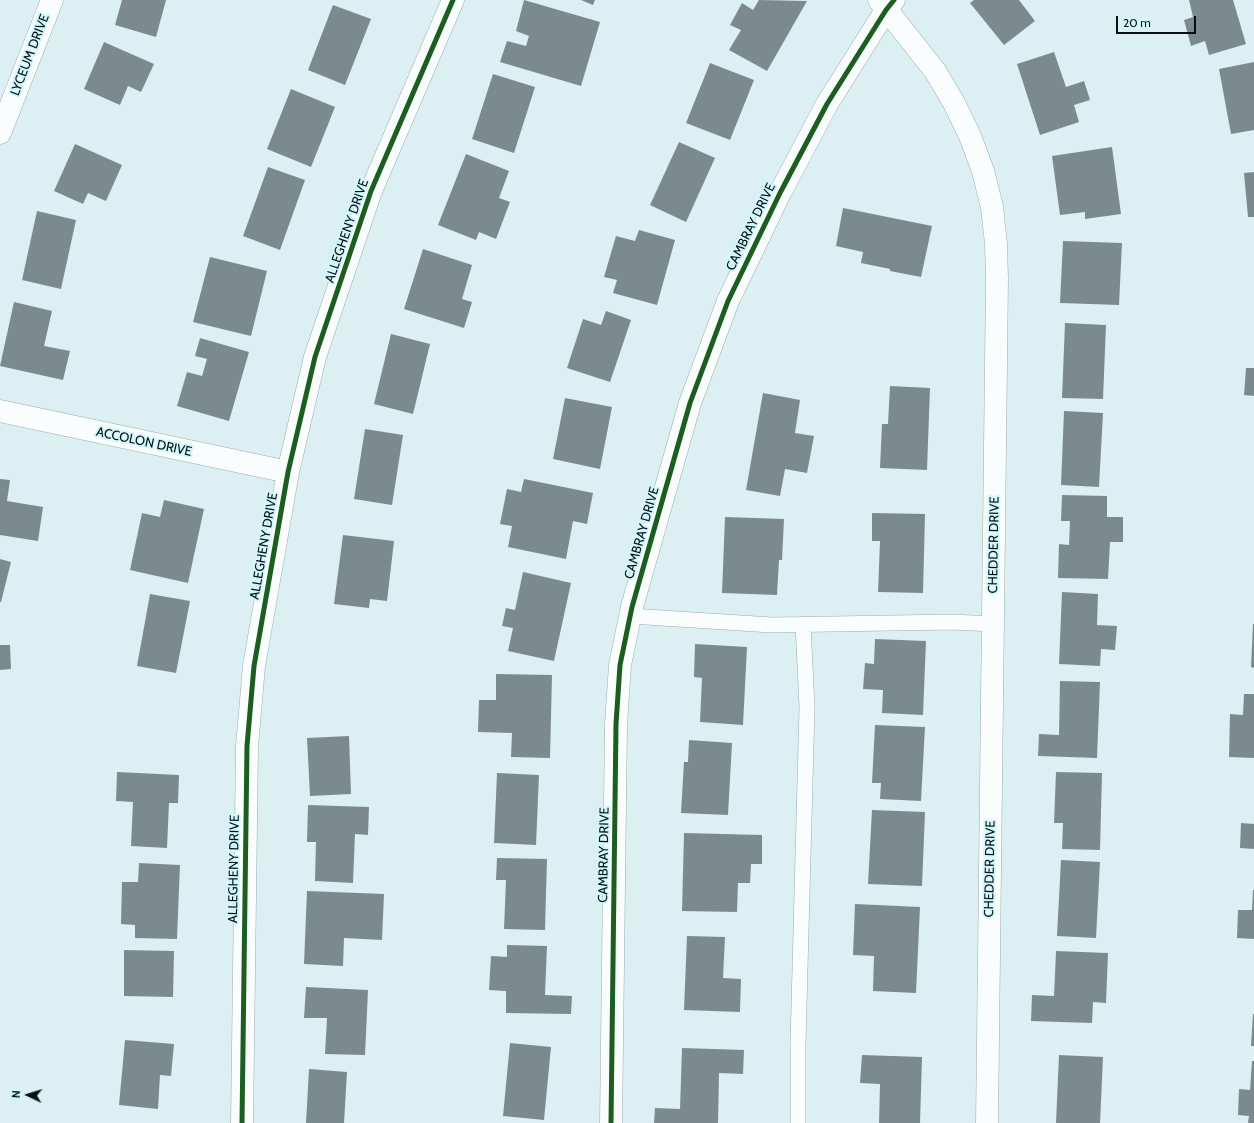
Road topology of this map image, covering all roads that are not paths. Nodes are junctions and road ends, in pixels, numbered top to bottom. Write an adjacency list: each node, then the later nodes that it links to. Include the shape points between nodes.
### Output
1 (52, 0): 4 (street, LYCEUM DRIVE)
2 (453, 0): 6 (street, ALLEGHENY DRIVE, via 371,191 315,357)
3 (887, 3): 7 (street, CAMBRAY DRIVE, via 827,104 780,193 728,301 690,403); 9 (street, CHEDDER DRIVE, via 935,71 954,103 983,171 992,207 997,278)
4 (0, 133)
5 (0, 411): 6 (street, ACCOLON DRIVE)
6 (288, 472): 10 (street, ALLEGHENY DRIVE, via 254,666 247,746)
7 (630, 616): 8 (lane); 11 (street, CAMBRAY DRIVE, via 620,665 616,724)
8 (803, 624): 9 (lane); 12 (lane, via 807,707)
9 (993, 624): 13 (street, CHEDDER DRIVE)
10 (242, 1123)
11 (611, 1123)
12 (798, 1123)
13 (987, 1123)

